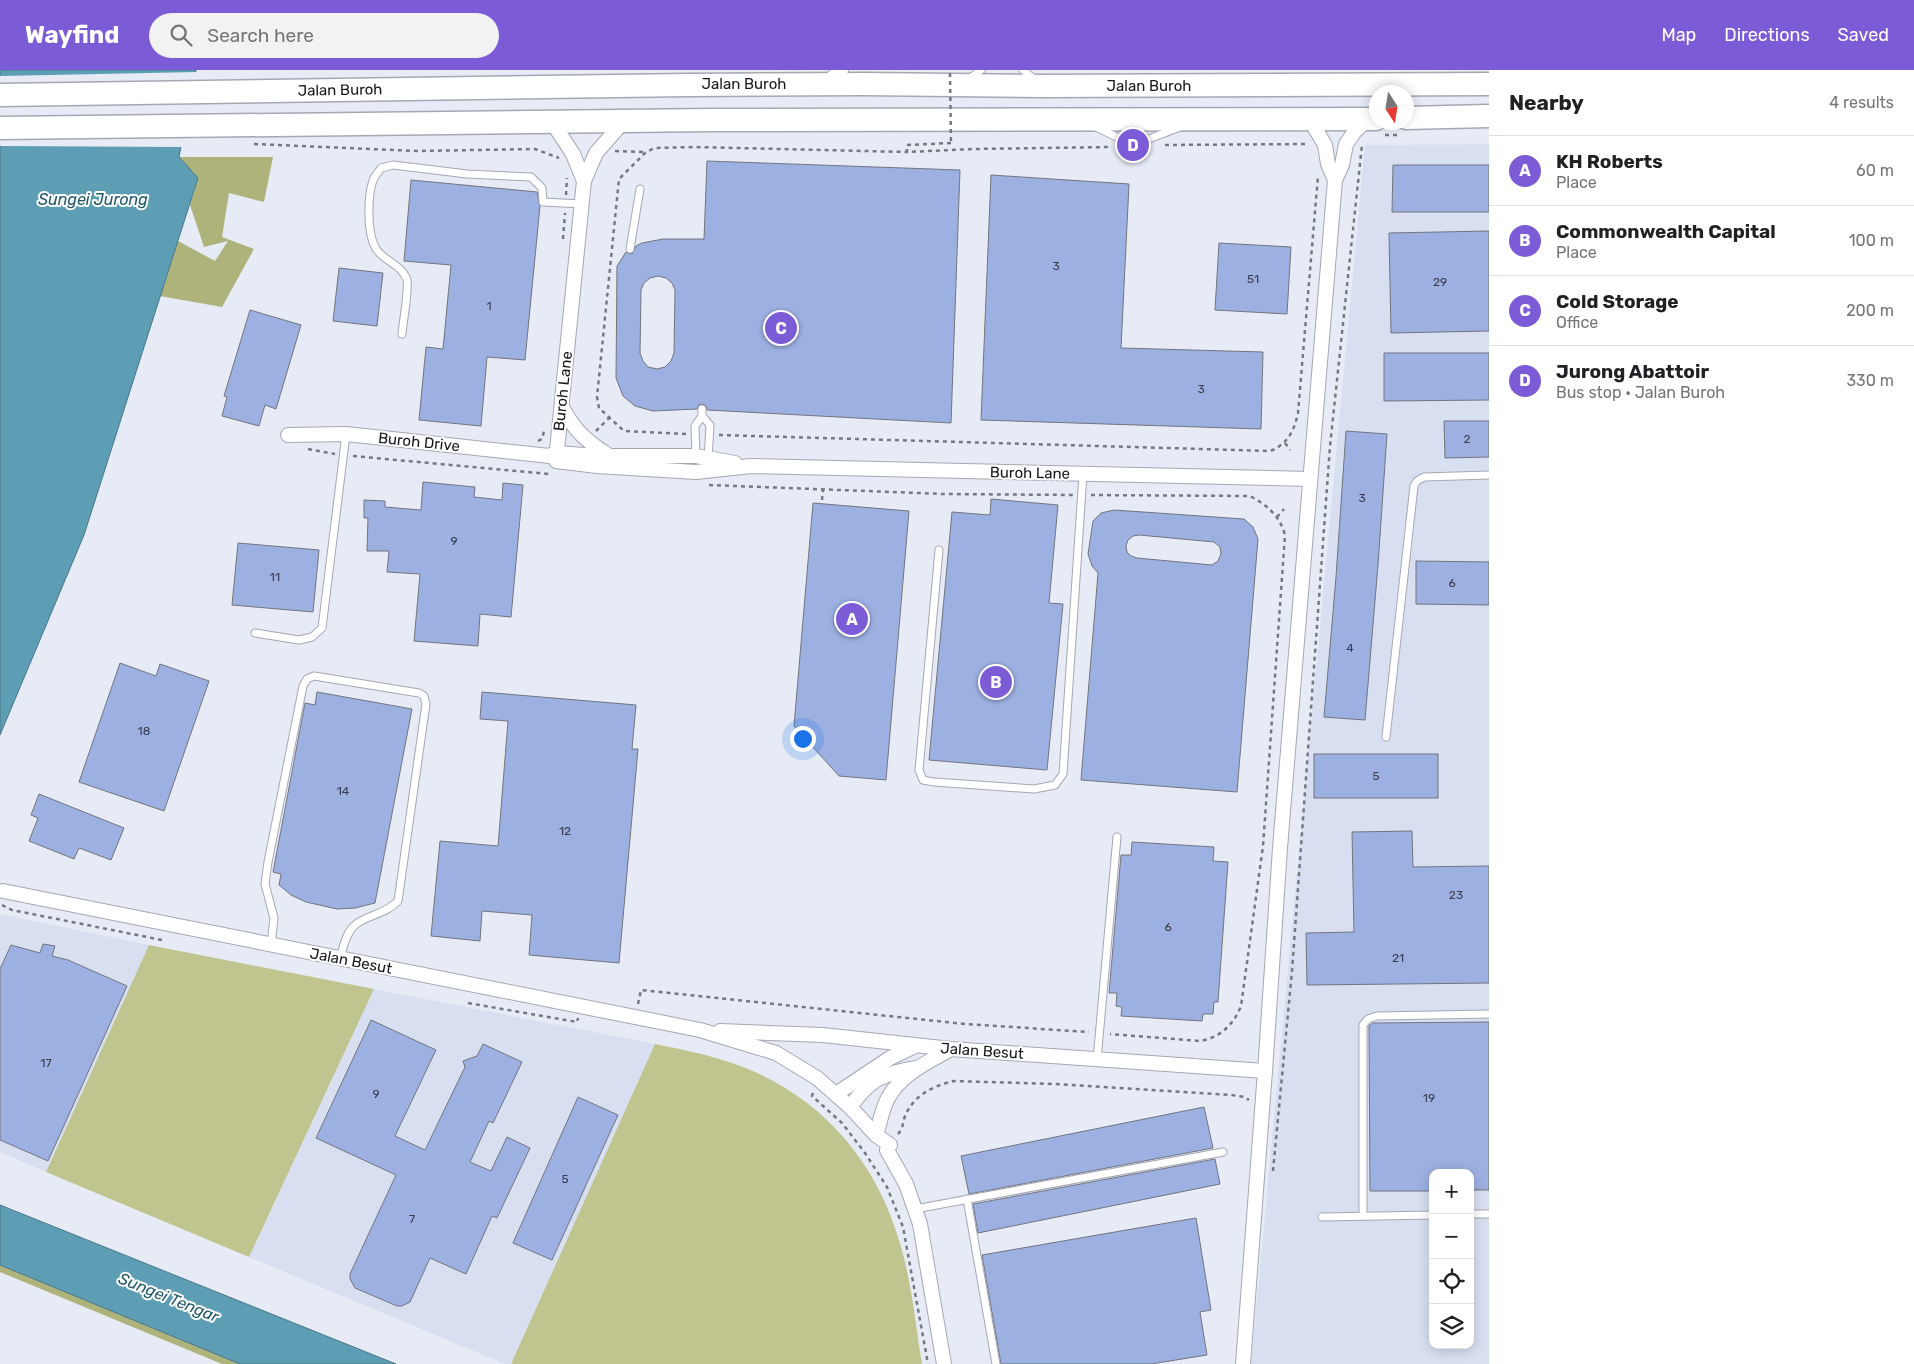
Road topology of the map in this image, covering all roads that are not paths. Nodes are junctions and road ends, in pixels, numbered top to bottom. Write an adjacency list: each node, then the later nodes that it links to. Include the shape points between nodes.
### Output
1 (981, 70): 5 (lane)
2 (1022, 70): 7 (lane)
3 (833, 77): 4 (highway, Jalan Buroh); 8 (highway, Jalan Buroh, via 668,85)
4 (861, 77): 5 (highway, Jalan Buroh)
5 (955, 79): 7 (highway, Jalan Buroh)
6 (1489, 84): 7 (highway, Jalan Buroh)
7 (1042, 86)
8 (0, 95)
9 (1489, 116): 11 (highway)
10 (1309, 118): 12 (highway); 13 (highway); 17 (street, via 1324,145)
11 (1414, 118)
12 (1369, 119)
13 (624, 120): 14 (highway); 18 (street, Buroh Lane, via 596,152)
14 (552, 122): 16 (highway); 18 (street, Buroh Lane, via 573,154)
15 (1369, 122): 17 (street, via 1355,131 1346,144)
16 (0, 128)
17 (1335, 180): 32 (street)
18 (584, 181): 20 (street, Buroh Lane)
19 (640, 189): 21 (lane)
20 (582, 204): 22 (lane, via 543,202 542,188 531,177 467,174 393,165 381,168 374,178 369,200 370,228 375,248 402,270 407,281); 23 (street, Buroh Lane)
21 (630, 249)
22 (402, 334)
23 (562, 407): 26 (street, via 579,434); 28 (street, Buroh Lane)
24 (346, 434): 25 (street, Buroh Drive); 28 (street, Buroh Drive); 34 (lane, via 322,628 312,637 299,640)
25 (288, 435)
26 (609, 455): 27 (street); 28 (street, Buroh Drive)
27 (702, 457): 27 (lane, via 696,435 702,413 710,425); 29 (street)
28 (553, 461): 29 (street, via 696,472)
29 (750, 466): 30 (street, Buroh Lane)
30 (1083, 474): 32 (street, Buroh Lane); 33 (lane, via 1063,774 1055,785 1034,789 923,780 919,770)
31 (1489, 475): 35 (lane, via 1424,477 1414,486)
32 (1310, 479): 46 (street)
33 (939, 550)
34 (255, 633)
35 (1386, 737)
36 (1117, 837): 44 (lane)
37 (3, 891): 38 (street, Jalan Besut)
38 (271, 945): 39 (street, Jalan Besut); 39 (lane, via 274,918 265,884 307,679 314,676 419,693 424,696 426,704 398,901 391,908 354,926)
39 (340, 958): 41 (street, Jalan Besut)
40 (1489, 1014): 56 (lane, via 1377,1016 1363,1025)
41 (700, 1030): 42 (street, Jalan Besut, via 823,1035); 47 (street, Jalan Besut, via 776,1053)
42 (916, 1046): 43 (street, Jalan Besut); 47 (street, via 890,1058)
43 (951, 1049): 44 (street, Jalan Besut); 45 (street)
44 (1097, 1060): 46 (street, Jalan Besut)
45 (919, 1067): 48 (street, via 888,1073 872,1082); 49 (street, via 901,1080 888,1098)
46 (1265, 1071): 60 (street)
47 (836, 1094): 48 (street, Jalan Besut)
48 (850, 1107): 49 (street, Jalan Besut)
49 (876, 1135): 52 (street, Jalan Besut, via 890,1145 886,1150 906,1184)
50 (1222, 1152): 51 (lane)
51 (967, 1199): 52 (lane); 59 (lane)
52 (914, 1209): 58 (street, via 929,1269)
53 (1474, 1214): 54 (lane)
54 (1489, 1214)
55 (1429, 1215): 56 (lane)
56 (1363, 1216): 57 (lane)
57 (1322, 1217)
58 (944, 1364)
59 (996, 1364)
60 (1243, 1364)

